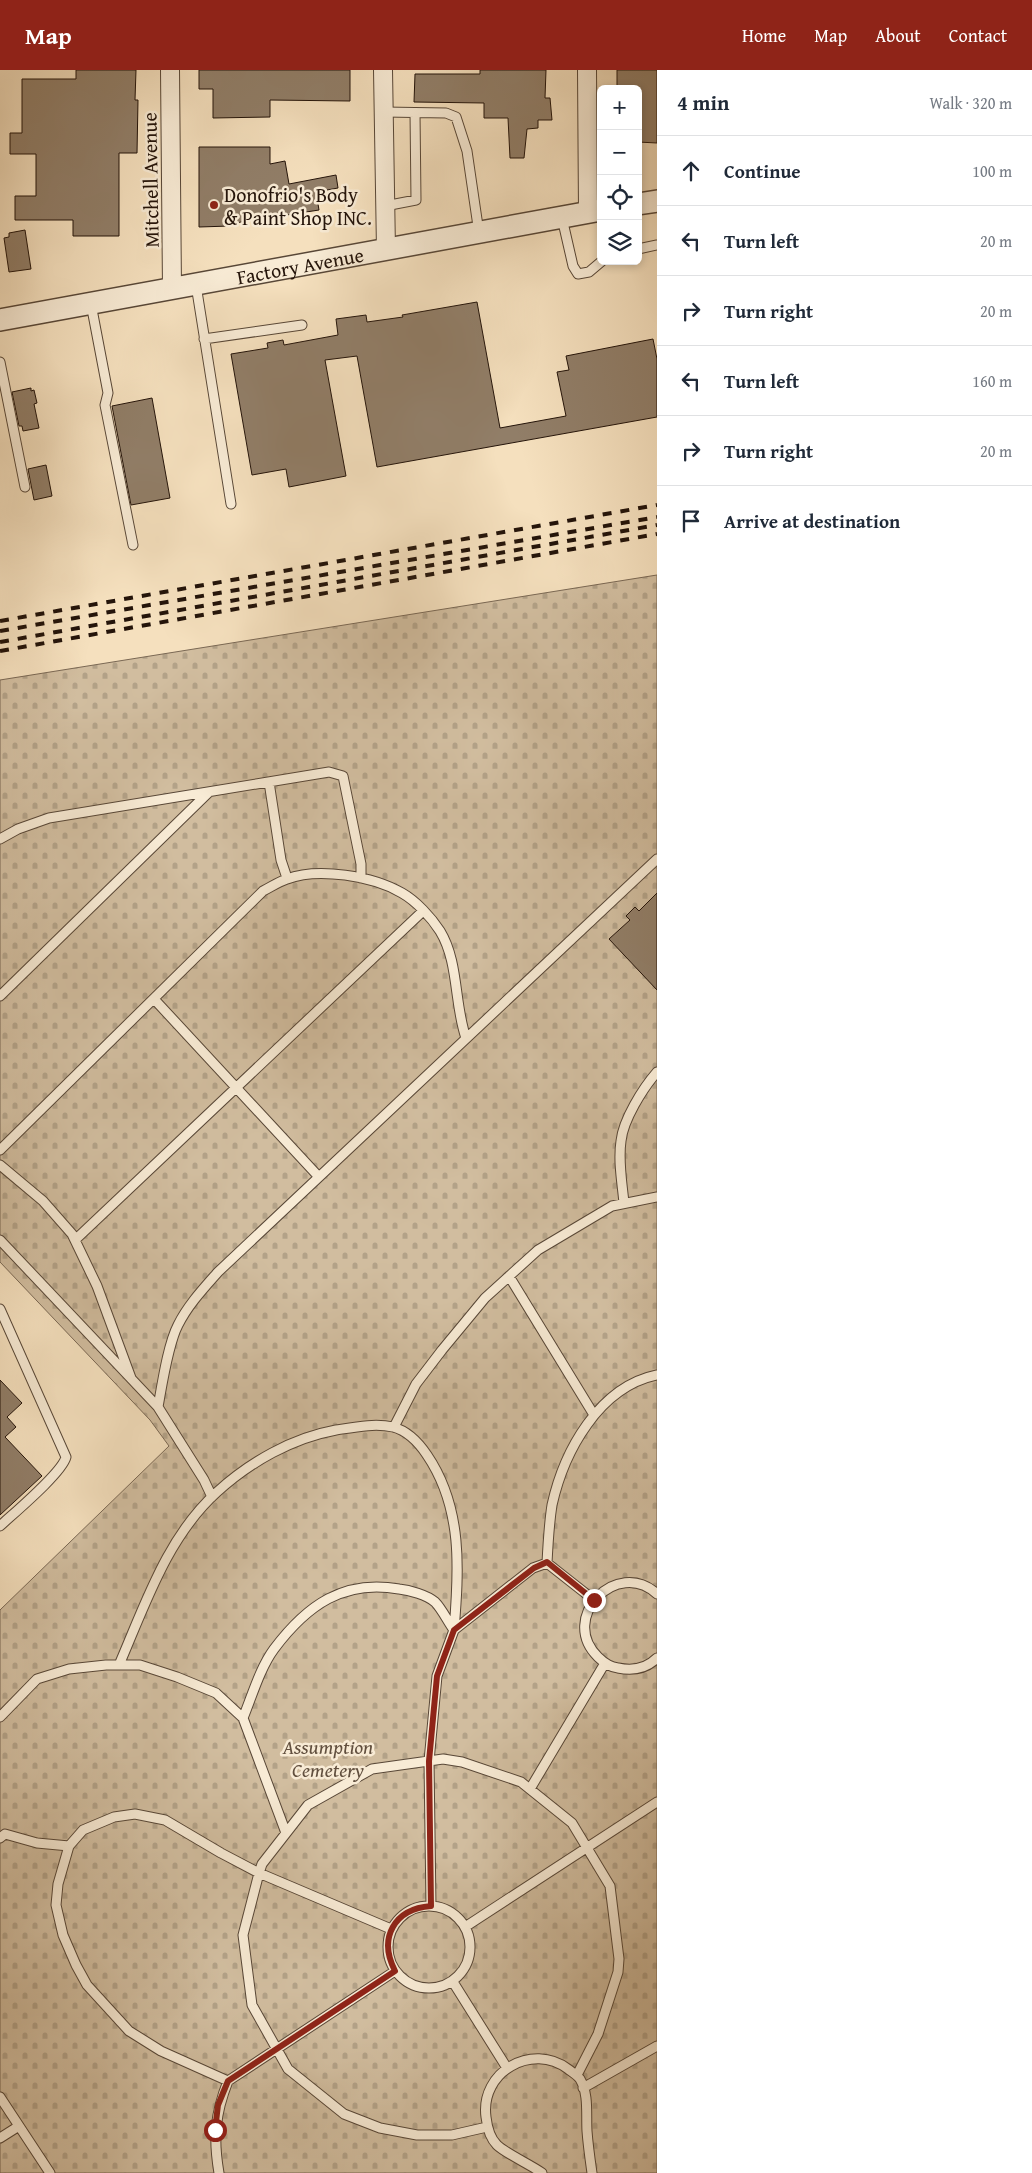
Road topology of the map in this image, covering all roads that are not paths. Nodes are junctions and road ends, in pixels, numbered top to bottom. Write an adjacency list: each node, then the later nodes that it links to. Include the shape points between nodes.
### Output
1 (170, 70): 17 (street, Mitchell Avenue)
2 (383, 70): 4 (street)
3 (586, 70): 9 (street)
4 (384, 112): 5 (lane); 8 (street)
5 (415, 113): 8 (lane, via 416,200); 11 (lane, via 446,113 456,117 467,151)
6 (657, 201): 7 (street)
7 (642, 203)
8 (385, 206): 14 (street)
9 (594, 212): 10 (street, Factory Avenue)
10 (562, 218): 11 (street, Factory Avenue); 15 (lane, via 573,266 578,274 589,272)
11 (479, 233): 14 (street, Factory Avenue)
12 (657, 245): 13 (lane)
13 (642, 248)
14 (386, 250): 16 (street, Factory Avenue)
15 (597, 265)
16 (196, 284): 17 (street, Factory Avenue); 21 (lane)
17 (172, 289): 18 (street, Factory Avenue)
18 (91, 303): 19 (street, Factory Avenue); 25 (lane, via 108,394 105,405)
19 (0, 320)
20 (302, 325): 21 (lane)
21 (204, 339): 24 (lane)
22 (0, 362): 23 (lane)
23 (25, 487)
24 (231, 504)
25 (133, 545)
26 (269, 782): 27 (lane); 30 (lane, via 281,860); 31 (lane, via 329,772 343,776 361,864)
27 (209, 792): 28 (lane, via 49,818); 33 (lane)
28 (0, 839)
29 (657, 859): 35 (lane)
30 (287, 878): 31 (lane, via 325,873); 34 (lane, via 263,891)
31 (360, 878): 32 (lane, via 402,893)
32 (423, 910): 35 (lane, via 440,931 449,955); 37 (lane)
33 (0, 996)
34 (154, 999): 37 (lane); 38 (lane)
35 (466, 1038): 40 (lane)
36 (657, 1072): 42 (lane, via 631,1112 621,1139)
37 (236, 1088): 40 (lane); 44 (lane)
38 (0, 1150)
39 (0, 1165): 44 (lane, via 43,1201)
40 (319, 1177): 49 (lane, via 218,1272 191,1302 177,1326)
41 (657, 1197): 42 (lane)
42 (624, 1203): 45 (lane, via 612,1206 538,1250)
43 (0, 1240): 48 (lane)
44 (75, 1240): 48 (lane, via 97,1286)
45 (509, 1276): 50 (lane); 51 (lane, via 485,1298 416,1384)
46 (0, 1309): 53 (lane, via 66,1457 41,1488)
47 (657, 1375): 50 (lane, via 642,1378 607,1399)
48 (131, 1378): 49 (lane)
49 (158, 1407): 52 (lane)
50 (594, 1415): 54 (lane, via 567,1460 553,1503)
51 (394, 1428): 52 (lane, via 360,1426 331,1431 280,1448 245,1470); 57 (lane, via 418,1441 436,1467 446,1491 456,1529 458,1577)
52 (212, 1497): 60 (lane, via 173,1545)
53 (0, 1526)
54 (547, 1562): 56 (lane); 57 (lane, via 534,1568)
55 (657, 1594): 56 (lane, via 630,1583 604,1590)
56 (594, 1600): 59 (lane, via 585,1621 585,1632 594,1653)
57 (454, 1630): 62 (lane, via 434,1602 406,1590 382,1586 356,1587 332,1595 313,1608 273,1651); 63 (lane, via 437,1676)
58 (657, 1658): 59 (lane, via 641,1668 628,1670)
59 (605, 1663): 64 (lane)
60 (118, 1665): 61 (lane, via 69,1669 37,1679); 62 (lane, via 140,1666 216,1693)
61 (0, 1717)
62 (243, 1718): 67 (lane)
63 (429, 1761): 64 (lane, via 462,1762 521,1782); 67 (lane, via 372,1769 308,1805); 71 (lane)
64 (530, 1789): 69 (lane, via 572,1823)
65 (657, 1802): 69 (lane)
66 (2, 1833): 68 (lane)
67 (286, 1833): 70 (lane, via 262,1864)
68 (68, 1846): 70 (lane, via 83,1830 114,1816 135,1814 165,1820); 80 (lane, via 56,1906 62,1935 87,1985 129,2030 161,2051)
69 (587, 1847): 72 (lane); 79 (lane, via 610,1886 619,1959 618,1972 598,2034)
70 (259, 1873): 73 (lane); 77 (lane, via 243,1935 252,2005)
71 (431, 1906): 72 (lane, via 454,1914); 73 (lane, via 408,1912)
72 (465, 1927): 75 (lane, via 469,1957)
73 (391, 1929): 74 (lane, via 387,1951)
74 (395, 1971): 75 (lane, via 415,1987 428,1989); 77 (lane)
75 (453, 1982): 78 (lane)
76 (657, 2046): 81 (lane)
77 (276, 2048): 80 (lane); 84 (lane, via 288,2069 344,2114 380,2128 417,2135 452,2135)
78 (506, 2068): 79 (lane, via 522,2060 541,2058 561,2063); 84 (lane, via 490,2087 484,2107)
79 (577, 2075): 81 (lane)
80 (228, 2081): 87 (lane, via 218,2105 215,2130)
81 (583, 2088): 89 (lane, via 587,2099)
82 (0, 2097): 83 (lane)
83 (19, 2126): 85 (lane); 86 (lane)
84 (487, 2127): 88 (lane, via 497,2145)
85 (0, 2138)
86 (50, 2173)
87 (219, 2173)
88 (542, 2173)
89 (592, 2173)

